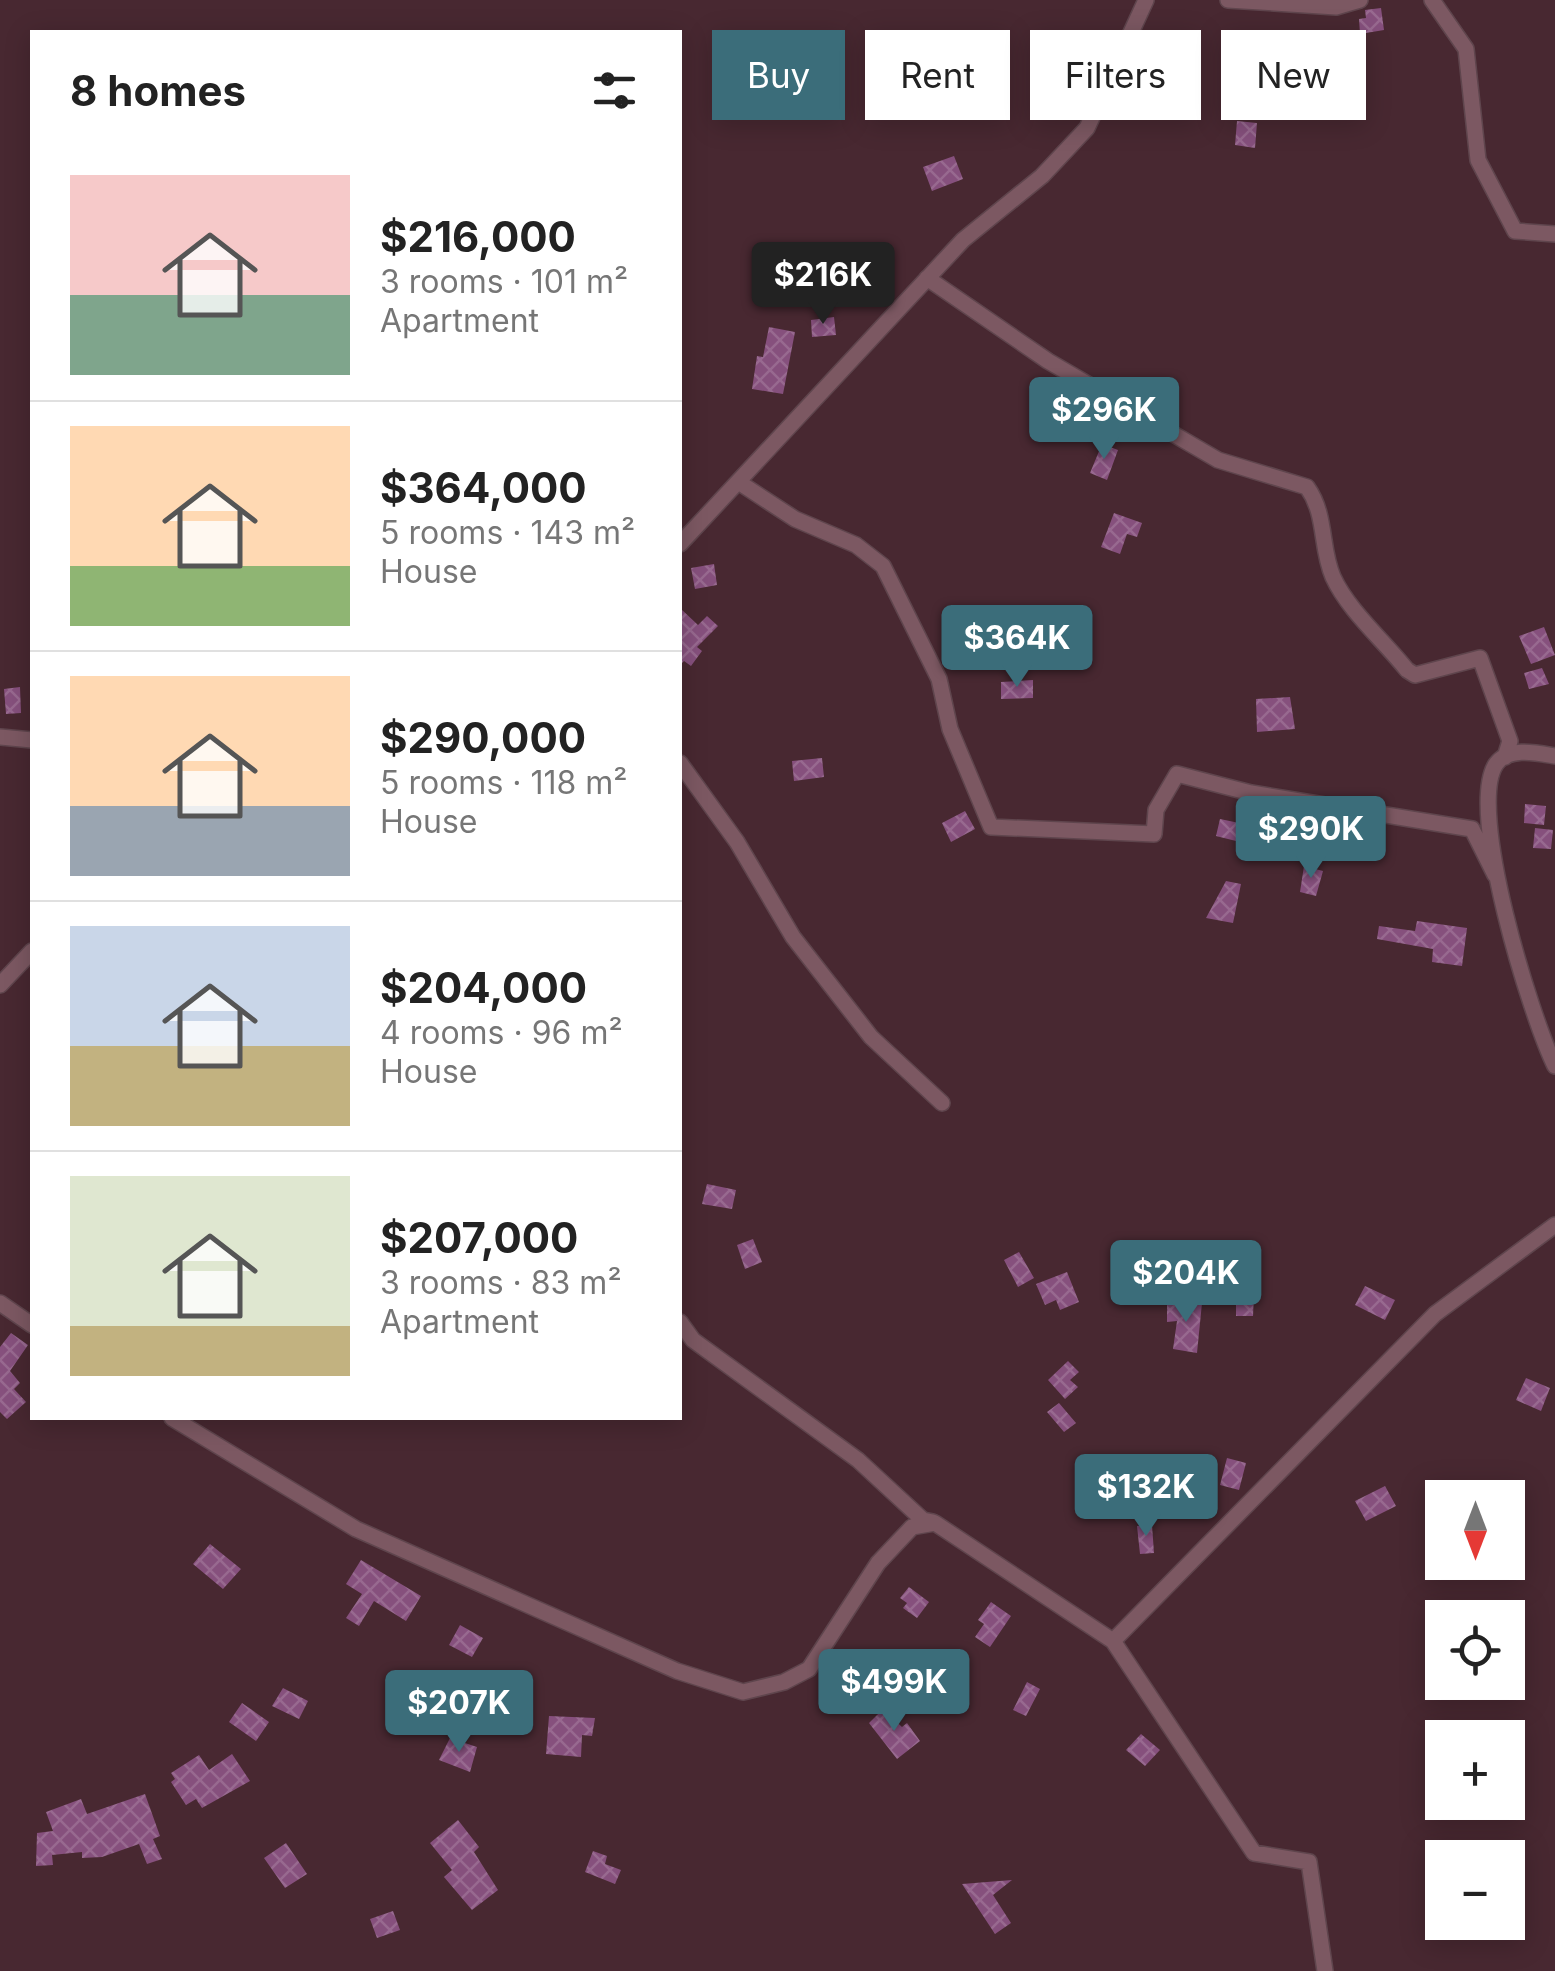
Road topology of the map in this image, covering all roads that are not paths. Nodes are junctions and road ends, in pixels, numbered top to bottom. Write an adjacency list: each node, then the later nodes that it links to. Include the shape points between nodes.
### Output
1 (1146, 0): 6 (street, via 1086,128)
2 (1228, 0): 3 (street, via 1336,7)
3 (1360, 0)
4 (1432, 0): 5 (street, via 1466,48 1478,160 1515,231)
5 (1555, 234)
6 (927, 278): 7 (street); 12 (street, via 1048,361 1218,460 1307,488 1321,514 1336,583 1407,670 1415,674 1480,658 1510,741)
7 (740, 483): 8 (street); 14 (street, via 883,566 939,679 950,730 991,826 1154,834 1156,810 1178,774 1251,793 1472,829)
8 (682, 542)
9 (0, 737): 10 (street)
10 (30, 740)
11 (1555, 756): 12 (street)
12 (1504, 757): 14 (street, via 1491,789)
13 (682, 767): 18 (street, via 793,937 872,1037)
14 (1495, 875): 17 (street, via 1518,966)
15 (30, 953): 16 (street)
16 (0, 984)
17 (1555, 1066)
18 (942, 1103)
19 (1555, 1225): 25 (street, via 1435,1314)
20 (0, 1303): 21 (street)
21 (30, 1324)
22 (682, 1325): 24 (street, via 692,1340)
23 (175, 1420): 24 (street, via 356,1529 677,1671 743,1692 809,1669 878,1563 912,1528)
24 (936, 1523): 25 (street)
25 (1114, 1641): 26 (street, via 1254,1853 1309,1862)
26 (1325, 1971)

